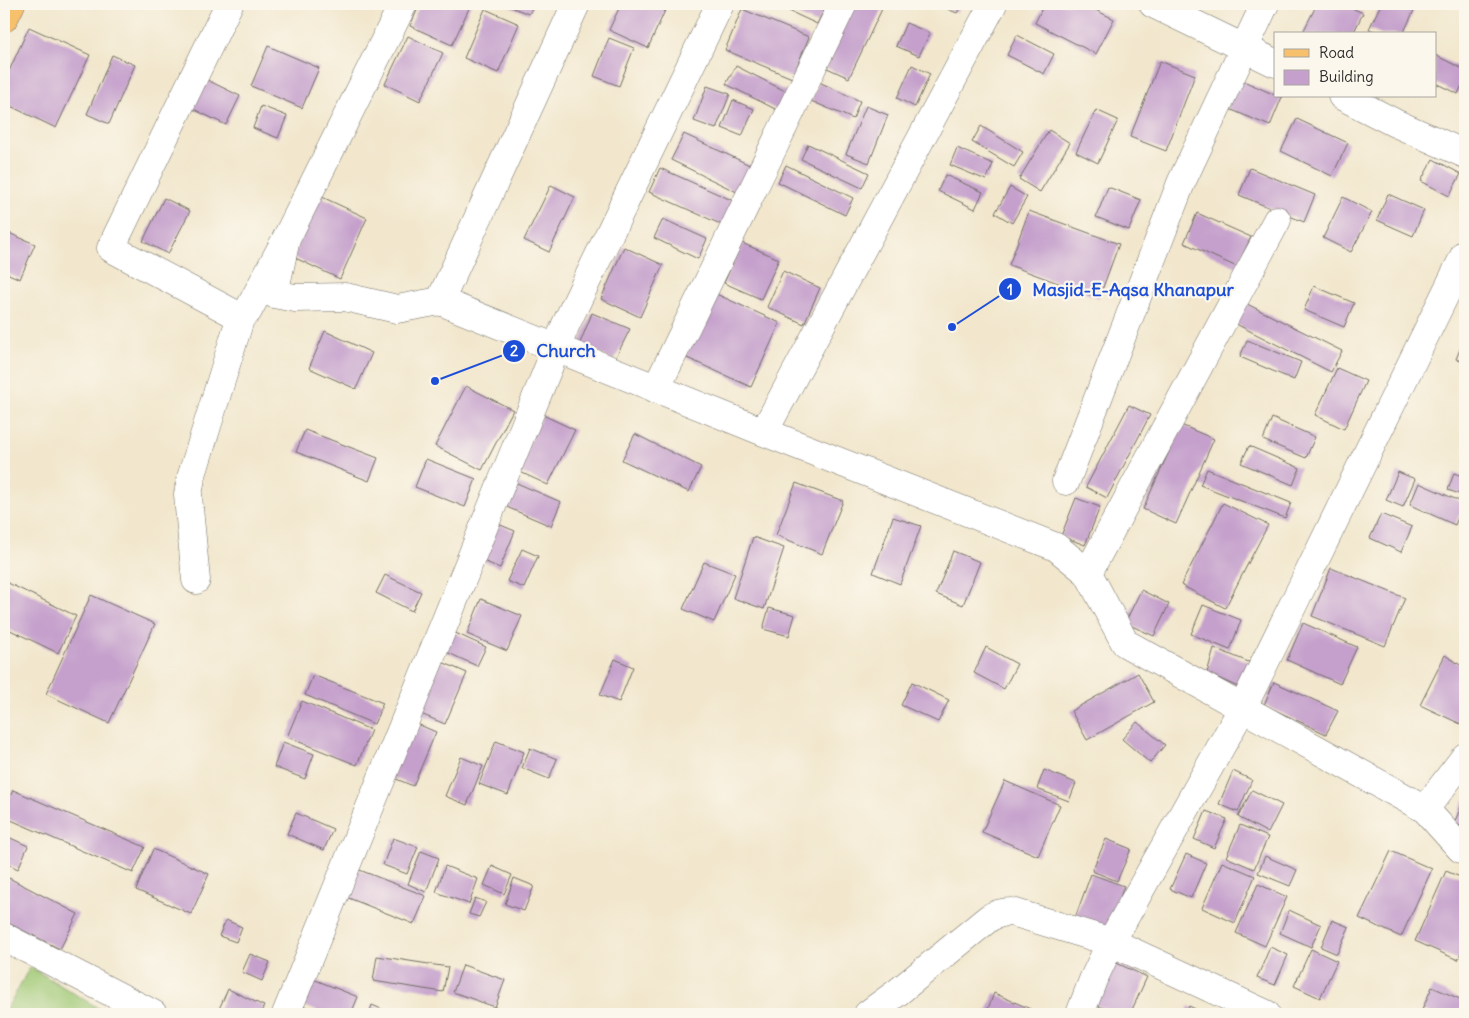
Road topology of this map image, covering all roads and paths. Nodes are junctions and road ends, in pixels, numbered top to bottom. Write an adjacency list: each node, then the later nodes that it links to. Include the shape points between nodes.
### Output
1 (11, 4): 10 (main road)
2 (229, 4): 19 (street, via 111,248)
3 (403, 4): 16 (street)
4 (576, 4): 18 (street)
5 (720, 4): 20 (street)
6 (843, 4): 21 (street)
7 (993, 4): 22 (street)
8 (1153, 4): 11 (street)
9 (1265, 4): 11 (street)
10 (4, 18)
11 (1244, 48): 12 (street); 23 (street, via 1182,183)
12 (1274, 63)
13 (1346, 98): 14 (street)
14 (1465, 154)
15 (1277, 220): 24 (street)
16 (286, 238): 18 (street, via 274,294 295,298 345,297 397,310); 19 (street, via 248,311)
17 (1465, 254): 26 (street)
18 (440, 301): 20 (street)
19 (241, 316): 25 (street, via 188,494)
20 (556, 348): 21 (street); 34 (street)
21 (656, 389): 22 (street)
22 (764, 432): 24 (street, via 1056,547)
23 (1066, 481)
24 (1088, 574): 26 (street, via 1125,643)
25 (196, 580)
26 (1242, 709): 28 (street); 31 (street)
27 (1465, 758): 28 (street)
28 (1425, 809): 29 (street)
29 (1465, 850)
30 (4, 937): 33 (street)
31 (1111, 942): 32 (street, via 1012,912 996,913); 36 (street); 37 (street)
32 (901, 1003): 35 (street)
33 (153, 1014)
34 (286, 1014)
35 (868, 1014)
36 (1080, 1014)
37 (1266, 1014)

